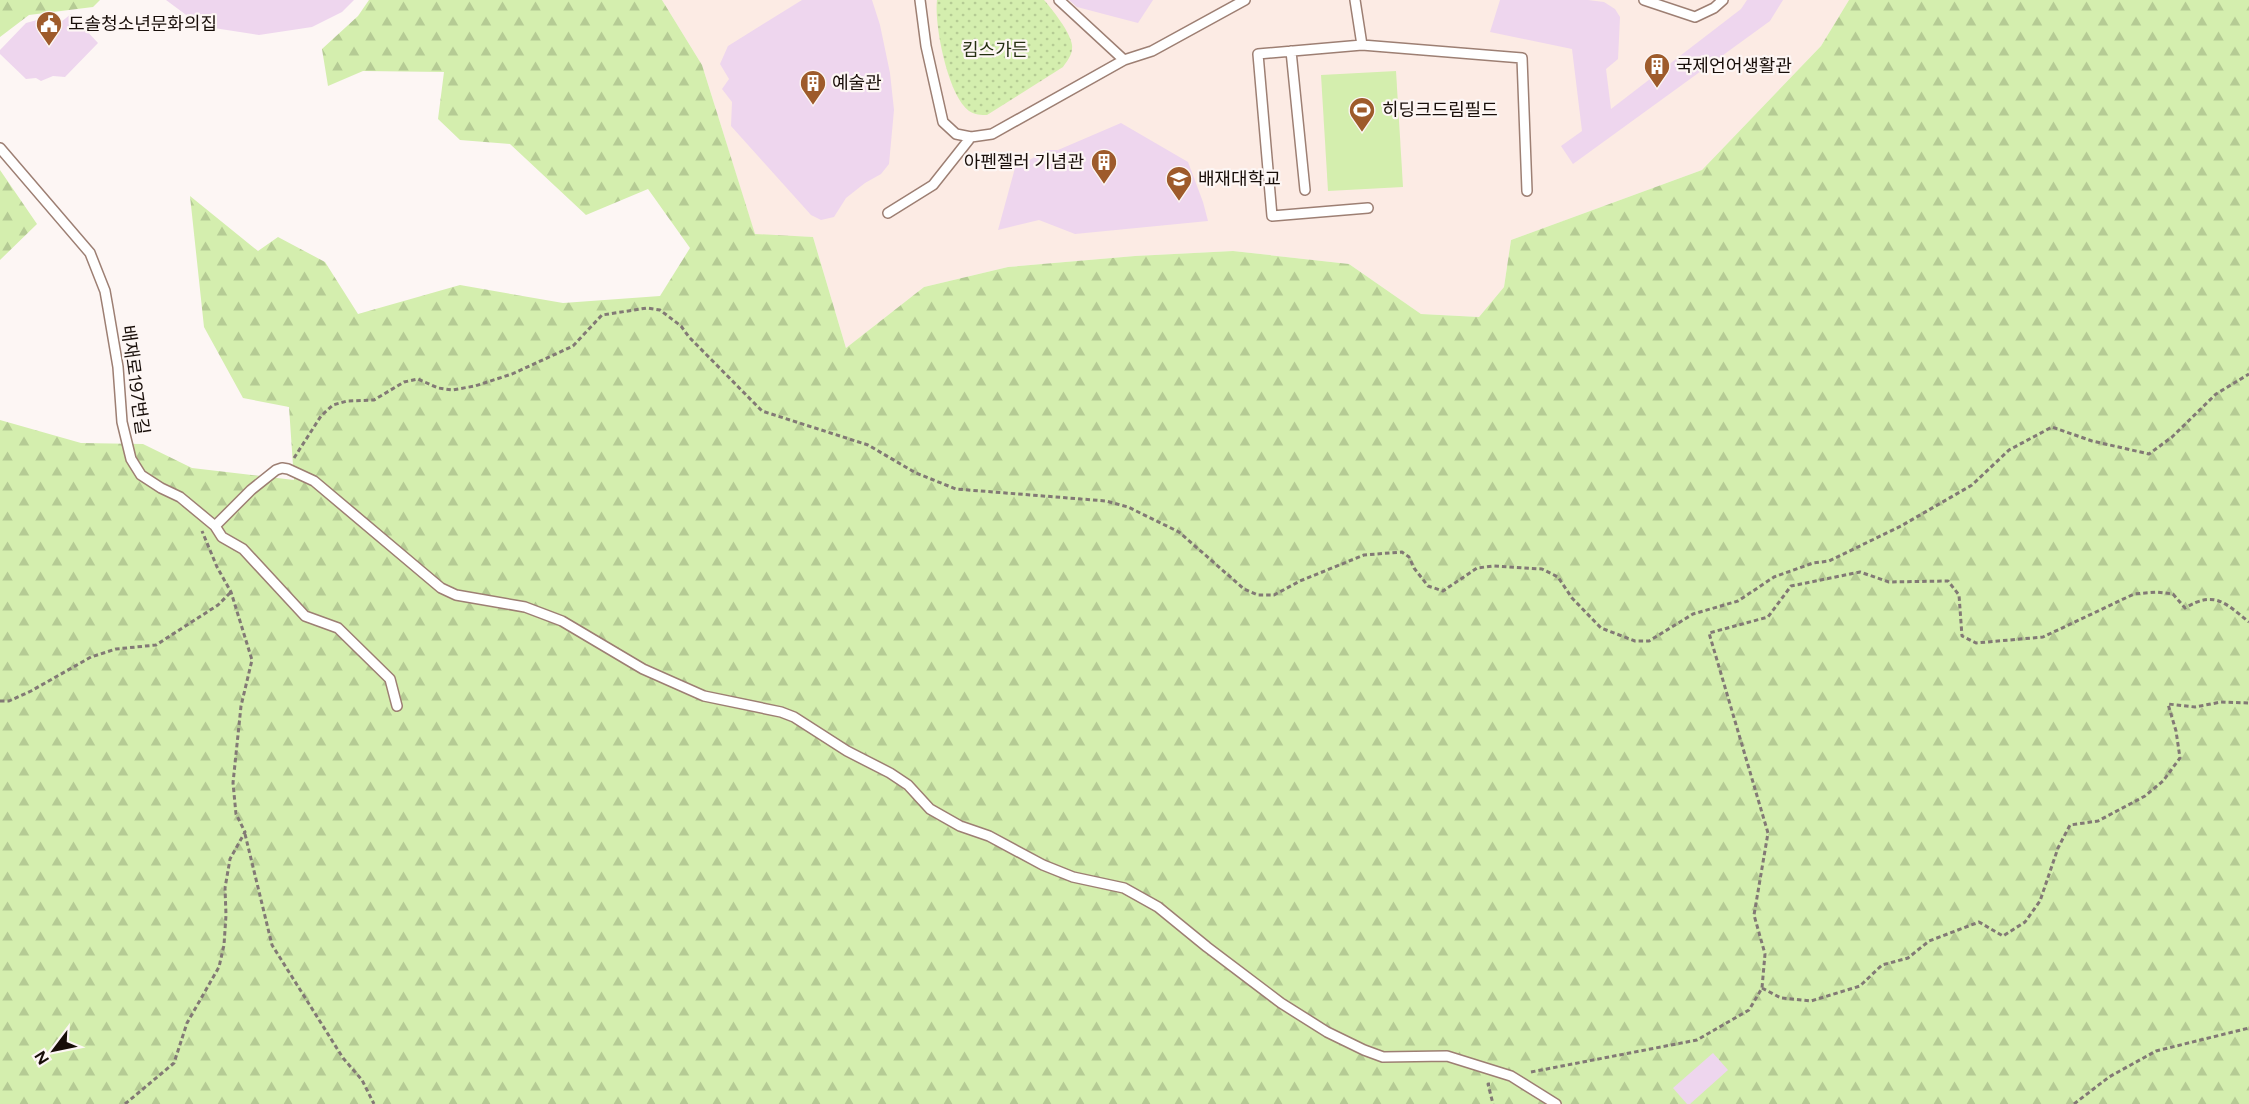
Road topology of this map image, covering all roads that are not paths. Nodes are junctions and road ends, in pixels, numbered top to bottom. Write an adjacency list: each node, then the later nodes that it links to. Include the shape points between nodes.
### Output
1 (920, 0): 10 (lane, via 943,122 956,134)
2 (1059, 0): 9 (lane)
3 (1245, 0): 9 (lane, via 1152,51)
4 (1355, 0): 7 (lane)
5 (1644, 0): 6 (lane, via 1695,16)
6 (1723, 0)
7 (1362, 45): 8 (lane); 13 (lane, via 1522,58)
8 (1291, 51): 12 (lane); 14 (lane, via 1258,54 1272,216)
9 (1124, 60): 10 (lane, via 992,134)
10 (971, 137): 15 (lane, via 933,185)
11 (0, 148): 16 (lane, 배재로197번길, via 90,253 106,300 118,367 122,422 132,459 141,475 180,497)
12 (1305, 190)
13 (1527, 190)
14 (1368, 208)
15 (888, 213)
16 (215, 526): 17 (lane, 배재로197번길, via 222,537 243,549 305,616 338,628 390,679); 18 (lane, via 276,470 282,468 314,481 441,588 456,595 525,607 562,621 643,669 704,696 794,717 890,773 930,809 960,826 1073,877 1124,888 1158,907 1281,1003 1327,1032 1383,1057 1447,1056 1510,1076)
17 (397, 706)
18 (1556, 1104)

